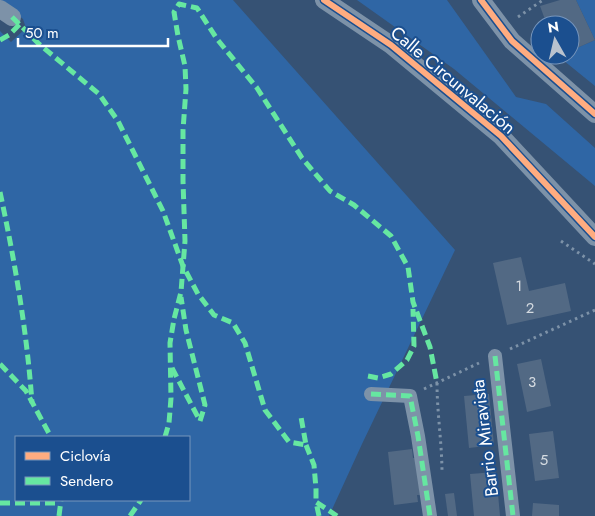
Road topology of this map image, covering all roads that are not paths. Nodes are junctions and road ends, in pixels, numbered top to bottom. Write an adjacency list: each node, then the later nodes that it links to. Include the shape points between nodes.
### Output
1 (324, 0): 4 (street, Calle Circunvalación, via 391,45 501,136)
2 (481, 0): 3 (street, via 512,41)
3 (595, 114)
4 (595, 237)
5 (495, 356): 8 (street, Barrio Miravista)
6 (371, 394): 7 (street, via 410,396)
7 (430, 516)
8 (513, 516)

